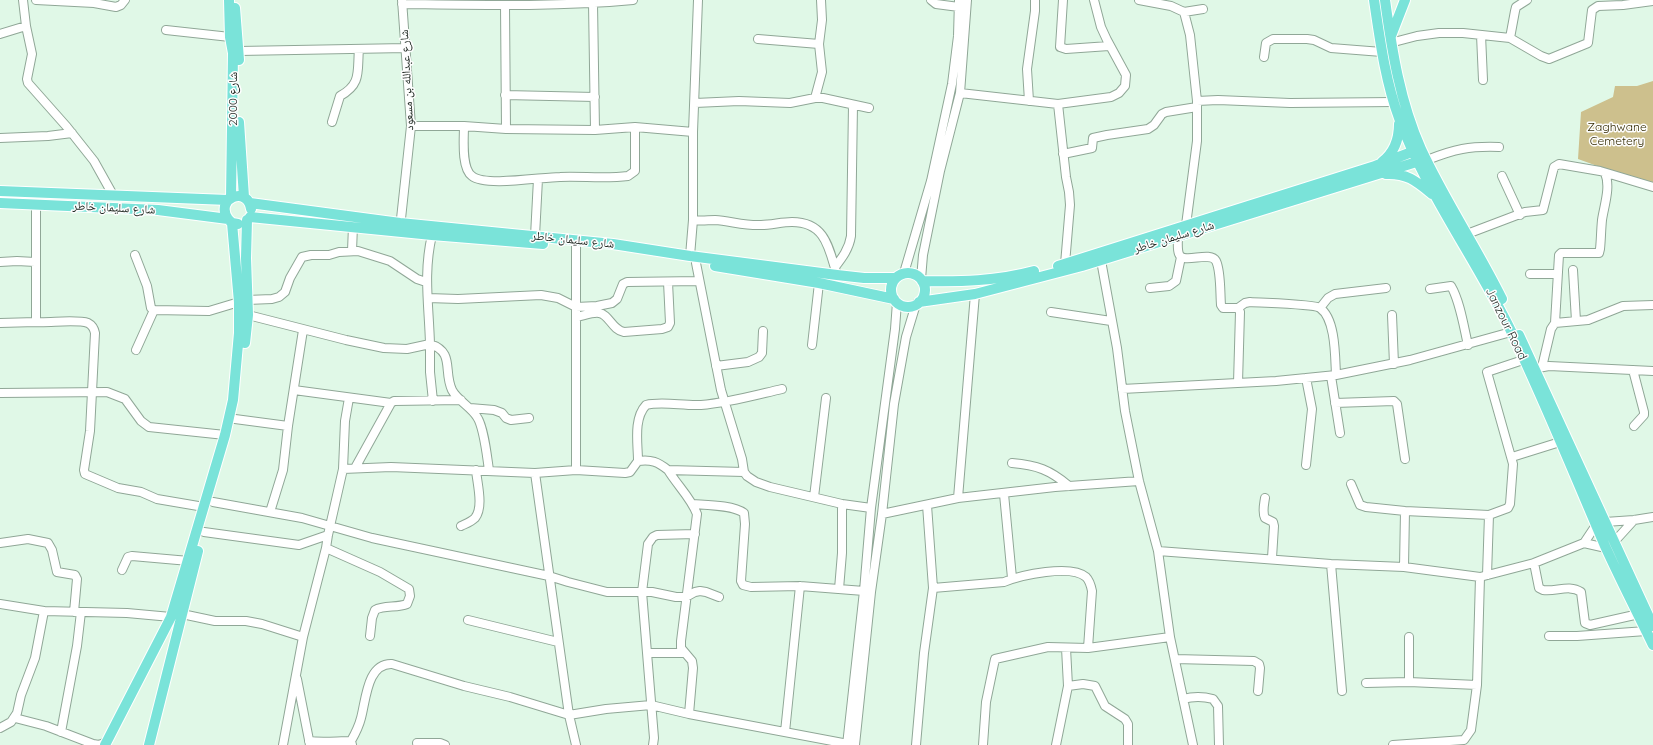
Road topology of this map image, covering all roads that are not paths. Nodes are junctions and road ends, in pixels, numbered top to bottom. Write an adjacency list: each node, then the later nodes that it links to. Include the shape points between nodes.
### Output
1 (23, 0): 27 (street)
2 (36, 0): 3 (street, via 94,3 116,7 122,5)
3 (124, 0)
4 (229, 0): 31 (main road, شارع 2000)
5 (235, 0): 39 (main road)
6 (633, 0): 23 (street)
7 (698, 0): 49 (street)
8 (821, 0): 35 (street)
9 (931, 0): 24 (street, via 936,4)
10 (967, 0): 43 (street)
11 (1035, 0): 47 (street, via 1028,56)
12 (1063, 0): 36 (street, via 1060,47 1066,49)
13 (1094, 0): 36 (street)
14 (1139, 0): 26 (street, via 1171,6)
15 (1373, 0): 40 (main road, Janzour Road)
16 (1385, 0): 34 (main road, Janzour Road)
17 (1405, 0): 34 (main road)
18 (1528, 0): 32 (street, via 1516,7)
19 (1653, 1): 32 (street, via 1594,8 1588,43 1549,59)
20 (402, 2): 22 (street); 37 (street, شارع عبدالله بن مسعود)
21 (583, 2): 22 (street); 23 (street)
22 (509, 3): 44 (street)
23 (593, 3): 45 (street)
24 (959, 4): 104 (street, via 952,84 930,181)
25 (1203, 10): 26 (street)
26 (1184, 12): 51 (street, via 1190,35)
27 (26, 26): 29 (street); 62 (street, via 32,54 28,83)
28 (166, 30): 31 (street)
29 (0, 34)
30 (1481, 35): 32 (street); 34 (street, via 1439,33); 42 (street)
31 (230, 37): 76 (main road, شارع 2000, via 233,53)
32 (1510, 38)
33 (758, 39): 35 (street)
34 (1390, 41): 65 (main road, Janzour Road, via 1396,76)
35 (819, 44): 46 (street, via 822,72)
36 (1109, 46): 50 (street, via 1126,75 1123,90 1111,97)
37 (406, 48): 38 (street); 56 (street, شارع عبدالله بن مسعود)
38 (359, 49): 39 (street); 55 (street, via 356,82 349,91 340,96)
39 (239, 51): 77 (main road, via 239,118)
40 (1382, 52): 41 (street, via 1331,48 1314,40 1284,38 1266,43); 48 (main road, Janzour Road)
41 (1264, 57)
42 (1483, 80)
43 (960, 93): 47 (street); 105 (street, via 940,171)
44 (505, 95): 45 (street); 59 (street)
45 (594, 98): 60 (street)
46 (815, 98): 49 (street, via 790,103); 52 (street)
47 (1029, 101): 50 (street)
48 (1394, 102): 51 (street, via 1290,103 1218,100); 54 (main road, Janzour Road)
49 (695, 103): 61 (street)
50 (1058, 104): 66 (street)
51 (1197, 104): 66 (street, via 1162,114 1148,129 1093,138 1092,148); 84 (street, via 1196,148)
52 (853, 105): 53 (street); 101 (street, via 851,236)
53 (869, 108)
54 (1399, 118): 65 (main road, Janzour Road); 68 (main road, via 1396,146)
55 (332, 122)
56 (411, 126): 57 (street); 86 (street, شارع عبدالله بن مسعود)
57 (464, 126): 59 (street); 71 (street, via 465,163 467,171 472,176 504,181)
58 (635, 127): 60 (street); 61 (street); 71 (street, via 636,164 632,174 622,177)
59 (506, 129): 60 (street)
60 (595, 130)
61 (693, 132): 82 (street)
62 (72, 133): 63 (street); 74 (street, via 94,161)
63 (0, 138)
64 (1499, 147): 67 (street, via 1474,146)
65 (1417, 150): 67 (main road, Janzour Road); 68 (main road, شارع سليمان خاطر)
66 (1063, 154): 99 (street, via 1070,205)
67 (1422, 161): 68 (main road, شارع سليمان خاطر); 75 (main road, Janzour Road); 87 (main road, Janzour Road)
68 (1375, 170): 75 (main road, via 1414,179); 84 (main road, شارع سليمان خاطر); 90 (main road, شارع سليمان خاطر)
69 (1605, 173): 72 (street); 80 (street, via 1581,167 1556,165 1544,209); 103 (street, via 1606,192 1600,251 1560,254)
70 (1502, 176): 80 (street)
71 (538, 179): 89 (street)
72 (1653, 187)
73 (0, 191): 74 (main road, شارع سليمان خاطر)
74 (113, 195): 76 (main road, شارع سليمان خاطر)
75 (1435, 196): 134 (main road, Janzour Road, via 1491,291)
76 (230, 199): 77 (main road, via 235,196); 83 (main road, via 224,210)
77 (247, 200): 81 (main road, via 252,207); 86 (main road, شارع سليمان خاطر)
78 (0, 203): 79 (main road, شارع سليمان خاطر)
79 (36, 205): 83 (main road, شارع سليمان خاطر, via 158,210); 98 (street)
80 (1520, 215): 87 (street)
81 (248, 219): 83 (main road, via 237,224); 85 (main road, شارع سليمان خاطر); 116 (main road)
82 (694, 220): 96 (street); 101 (street, via 753,225 792,222 813,226 828,245)
83 (230, 221): 116 (main road)
84 (1186, 225): 94 (main road, شارع سليمان خاطر)
85 (353, 226): 86 (main road, شارع سليمان خاطر); 92 (street)
86 (400, 227): 88 (main road, شارع سليمان خاطر); 89 (main road, شارع سليمان خاطر)
87 (1468, 234): 142 (main road, Janzour Road)
88 (432, 235): 91 (main road, شارع سليمان خاطر); 107 (street, via 427,255)
89 (535, 236): 96 (main road, شارع سليمان خاطر, via 613,244)
90 (1178, 236): 94 (main road, شارع سليمان خاطر); 95 (street)
91 (576, 246): 96 (main road, شارع سليمان خاطر); 119 (street)
92 (352, 251): 107 (street, via 390,261); 116 (street, via 302,257 285,292 279,297)
93 (135, 255): 122 (street, via 147,286 151,308)
94 (1100, 257): 99 (main road, شارع سليمان خاطر); 113 (main road, شارع سليمان خاطر); 127 (street)
95 (1181, 257): 110 (street, via 1176,281 1169,286); 120 (street, via 1213,258 1216,261 1221,305 1223,308)
96 (692, 259): 101 (main road, شارع سليمان خاطر); 106 (street); 109 (main road, شارع سليمان خاطر)
97 (0, 262): 98 (street)
98 (35, 262): 129 (street)
99 (1065, 264): 105 (main road, شارع سليمان خاطر, via 1024,274 976,281)
100 (1573, 270): 128 (street)
101 (836, 271): 104 (main road, شارع سليمان خاطر, via 864,278)
102 (1530, 274): 103 (street)
103 (1557, 274): 131 (street)
104 (900, 276): 105 (main road, via 914,274); 115 (main road, via 891,291)
105 (921, 280): 117 (main road, via 924,294)
106 (699, 281): 108 (street); 141 (street)
107 (426, 282): 114 (street)
108 (668, 282): 119 (street, via 627,282 612,303); 126 (street, via 668,327 624,332 615,328 604,314)
109 (819, 283): 115 (main road, شارع سليمان خاطر); 136 (street)
110 (1150, 288)
111 (1386, 288): 121 (street, via 1335,294)
112 (1430, 289): 137 (street, via 1450,286)
113 (975, 294): 117 (main road, شارع سليمان خاطر); 186 (street)
114 (428, 298): 119 (street, via 551,296); 135 (street)
115 (896, 300): 117 (main road, via 904,306); 192 (street, via 891,358)
116 (243, 301): 122 (street, via 201,312); 124 (main road); 166 (main road, via 233,400)
117 (917, 303): 195 (street, via 906,337 894,404)
118 (1653, 305): 128 (street, via 1623,306 1588,320)
119 (576, 307): 126 (street)
120 (1238, 308): 121 (street, via 1250,302); 147 (street)
121 (1320, 308): 145 (street, via 1327,316 1335,347)
122 (154, 310): 138 (street)
123 (1051, 312): 127 (street)
124 (248, 315): 132 (street); 162 (main road, via 243,372)
125 (1392, 315): 140 (street)
126 (576, 317): 177 (street)
127 (1111, 321): 149 (street)
128 (1576, 321): 131 (street)
129 (36, 322): 130 (street); 151 (street, via 80,322 93,327 95,333)
130 (0, 323)
131 (1555, 323): 142 (street)
132 (303, 330): 135 (street, via 384,348 407,349); 150 (street)
133 (763, 332): 141 (street, via 760,357 748,362)
134 (1511, 332): 137 (street); 139 (main road, Janzour Road)
135 (430, 344): 155 (street, via 445,352 450,384 453,392); 156 (street)
136 (812, 345)
137 (1468, 345): 140 (street)
138 (136, 350)
139 (1523, 360): 167 (main road, Janzour Road); 168 (street, via 1487,372)
140 (1394, 364): 145 (street)
141 (716, 366): 157 (street)
142 (1539, 368): 143 (street, via 1548,366); 199 (main road, Janzour Road)
143 (1633, 370): 144 (street); 164 (street, via 1644,412 1644,416)
144 (1653, 371)
145 (1334, 375): 146 (street); 159 (street)
146 (1306, 378): 147 (street); 172 (street, via 1312,409)
147 (1238, 383): 149 (street)
148 (782, 389): 157 (street)
149 (1122, 389): 181 (street, via 1124,411)
150 (294, 390): 153 (street); 163 (street)
151 (92, 392): 152 (street); 166 (street, via 107,392 125,399 141,421 149,427); 190 (street, via 85,474 118,488 141,492 157,499)
152 (0, 393)
153 (349, 398): 158 (street); 174 (street, via 345,421)
154 (826, 398): 185 (street)
155 (462, 400): 156 (street); 160 (street)
156 (433, 401): 158 (street)
157 (725, 402): 170 (street, via 679,406 661,403 646,405 641,410 639,418); 179 (street)
158 (391, 403): 173 (street)
159 (1336, 403): 165 (street); 169 (street, via 1394,401 1397,404)
160 (470, 408): 161 (street, via 494,410 511,420); 176 (street, via 478,418)
161 (529, 418)
162 (234, 419): 163 (street); 190 (main road)
163 (288, 426): 194 (street, via 283,470)
164 (1634, 426)
165 (1340, 433)
166 (225, 435): 190 (main road)
167 (1560, 442): 168 (street); 199 (main road, Janzour Road)
168 (1512, 457): 196 (street, via 1510,504 1508,508)
169 (1405, 459)
170 (638, 461): 177 (street, via 630,472 625,473); 178 (street, via 652,460)
171 (1012, 462): 183 (street, via 1035,465 1047,470)
172 (1306, 465)
173 (355, 468): 174 (street); 175 (street)
174 (343, 469): 201 (street)
175 (476, 470): 176 (street); 200 (street, via 478,513 474,520)
176 (489, 470): 180 (street)
177 (576, 470): 180 (street)
178 (668, 470): 179 (street); 188 (street)
179 (744, 472): 185 (street, via 766,486)
180 (534, 473): 215 (street)
181 (1139, 481): 183 (street); 208 (street)
182 (1351, 484): 193 (street, via 1360,505)
183 (1069, 486): 184 (street)
184 (1004, 494): 186 (street); 217 (street)
185 (814, 497): 189 (street)
186 (958, 498): 191 (street)
187 (1265, 498): 209 (street, via 1263,516 1273,522 1274,526)
188 (693, 504): 203 (street, via 697,514); 218 (street, via 728,508 744,513 742,585)
189 (842, 504): 192 (street); 220 (street)
190 (208, 505): 194 (street); 202 (main road); 210 (main road)
191 (927, 505): 195 (street); 219 (street)
192 (870, 508): 221 (street)
193 (1405, 511): 196 (street); 213 (street)
194 (270, 512): 201 (street, via 302,518)
195 (882, 514): 271 (street)
196 (1489, 515): 216 (street)
197 (1653, 517): 198 (street)
198 (1634, 520): 199 (street); 206 (street)
199 (1601, 523): 205 (street); 206 (main road, Janzour Road)
200 (460, 526)
201 (329, 531): 202 (street, via 299,545); 207 (street); 215 (street)
202 (204, 532): 229 (main road)
203 (695, 534): 223 (street, via 653,536 648,544); 224 (street)
204 (0, 543): 228 (street, via 28,539 48,542 58,572 75,576 77,579)
205 (1584, 543): 206 (street); 211 (street)
206 (1610, 545): 222 (main road, Janzour Road)
207 (326, 548): 234 (street, via 368,566 409,589 407,604 399,607 380,607 375,610); 236 (street)
208 (1158, 551): 209 (street); 238 (street)
209 (1272, 558): 212 (street)
210 (189, 561): 214 (street, via 132,556 128,557); 231 (main road)
211 (1534, 563): 216 (street); 230 (street, via 1539,588 1568,588 1581,592 1585,623)
212 (1331, 564): 213 (street); 252 (street)
213 (1404, 567): 216 (street)
214 (122, 570)
215 (549, 576): 223 (street, via 607,592); 239 (street)
216 (1483, 576): 249 (street)
217 (1012, 578): 219 (street, via 1004,582); 242 (street, via 1073,571 1086,578 1092,591)
218 (800, 586): 220 (street); 260 (street)
219 (933, 588): 272 (street)
220 (839, 589): 221 (street)
221 (864, 591): 271 (street)
222 (1632, 591): 230 (main road, Janzour Road); 233 (main road, Janzour Road)
223 (642, 592): 224 (street, via 661,593 676,598); 243 (street)
224 (686, 597): 225 (street, via 700,591); 244 (street, via 681,641)
225 (719, 597)
226 (0, 604): 227 (street)
227 (44, 611): 228 (street); 257 (street, via 35,658)
228 (78, 612): 231 (street); 259 (street, via 77,646)
229 (182, 614): 236 (street, via 215,621 253,622); 266 (main road)
230 (1639, 614): 233 (main road, Janzour Road)
231 (171, 617): 261 (main road)
232 (468, 620): 239 (street)
233 (1650, 628): 235 (street, via 1576,636); 240 (main road, Janzour Road)
234 (370, 636)
235 (1549, 636)
236 (303, 637): 246 (street)
237 (1409, 637): 248 (street)
238 (1170, 638): 242 (street); 245 (street)
239 (558, 642): 256 (street)
240 (1653, 645)
241 (1066, 648): 242 (street); 250 (street); 273 (street, via 1035,649 995,659 986,702)
242 (1088, 648)
243 (647, 653): 244 (street); 254 (street)
244 (684, 653): 255 (street, via 692,661 693,668)
245 (1175, 659): 251 (street, via 1254,661 1260,668); 253 (street)
246 (296, 674): 262 (street); 267 (street)
247 (1366, 682): 248 (street)
248 (1408, 682): 249 (street)
249 (1477, 685): 265 (street, via 1472,726)
250 (1068, 686): 274 (street); 275 (street, via 1095,686 1105,706 1125,718 1128,724)
251 (1258, 691)
252 (1342, 691)
253 (1183, 699): 276 (street); 277 (street, via 1194,696 1213,699 1218,706)
254 (651, 705): 255 (street); 256 (street); 270 (street)
255 (689, 714): 260 (street)
256 (569, 715): 263 (street, via 392,664 384,664 371,679 361,719); 269 (street)
257 (15, 718): 258 (street); 259 (street)
258 (0, 728)
259 (61, 732): 261 (street, via 93,744)
260 (785, 732): 271 (street)
261 (106, 743)
262 (309, 743): 263 (street)
263 (351, 743)
264 (417, 743): 268 (street)
265 (1464, 743): 278 (street)
266 (149, 745)
267 (283, 745)
268 (445, 745)
269 (576, 745)
270 (653, 745)
271 (850, 745)
272 (916, 745)
273 (983, 745)
274 (1056, 745)
275 (1128, 745)
276 (1192, 745)
277 (1219, 745)
278 (1393, 745)

